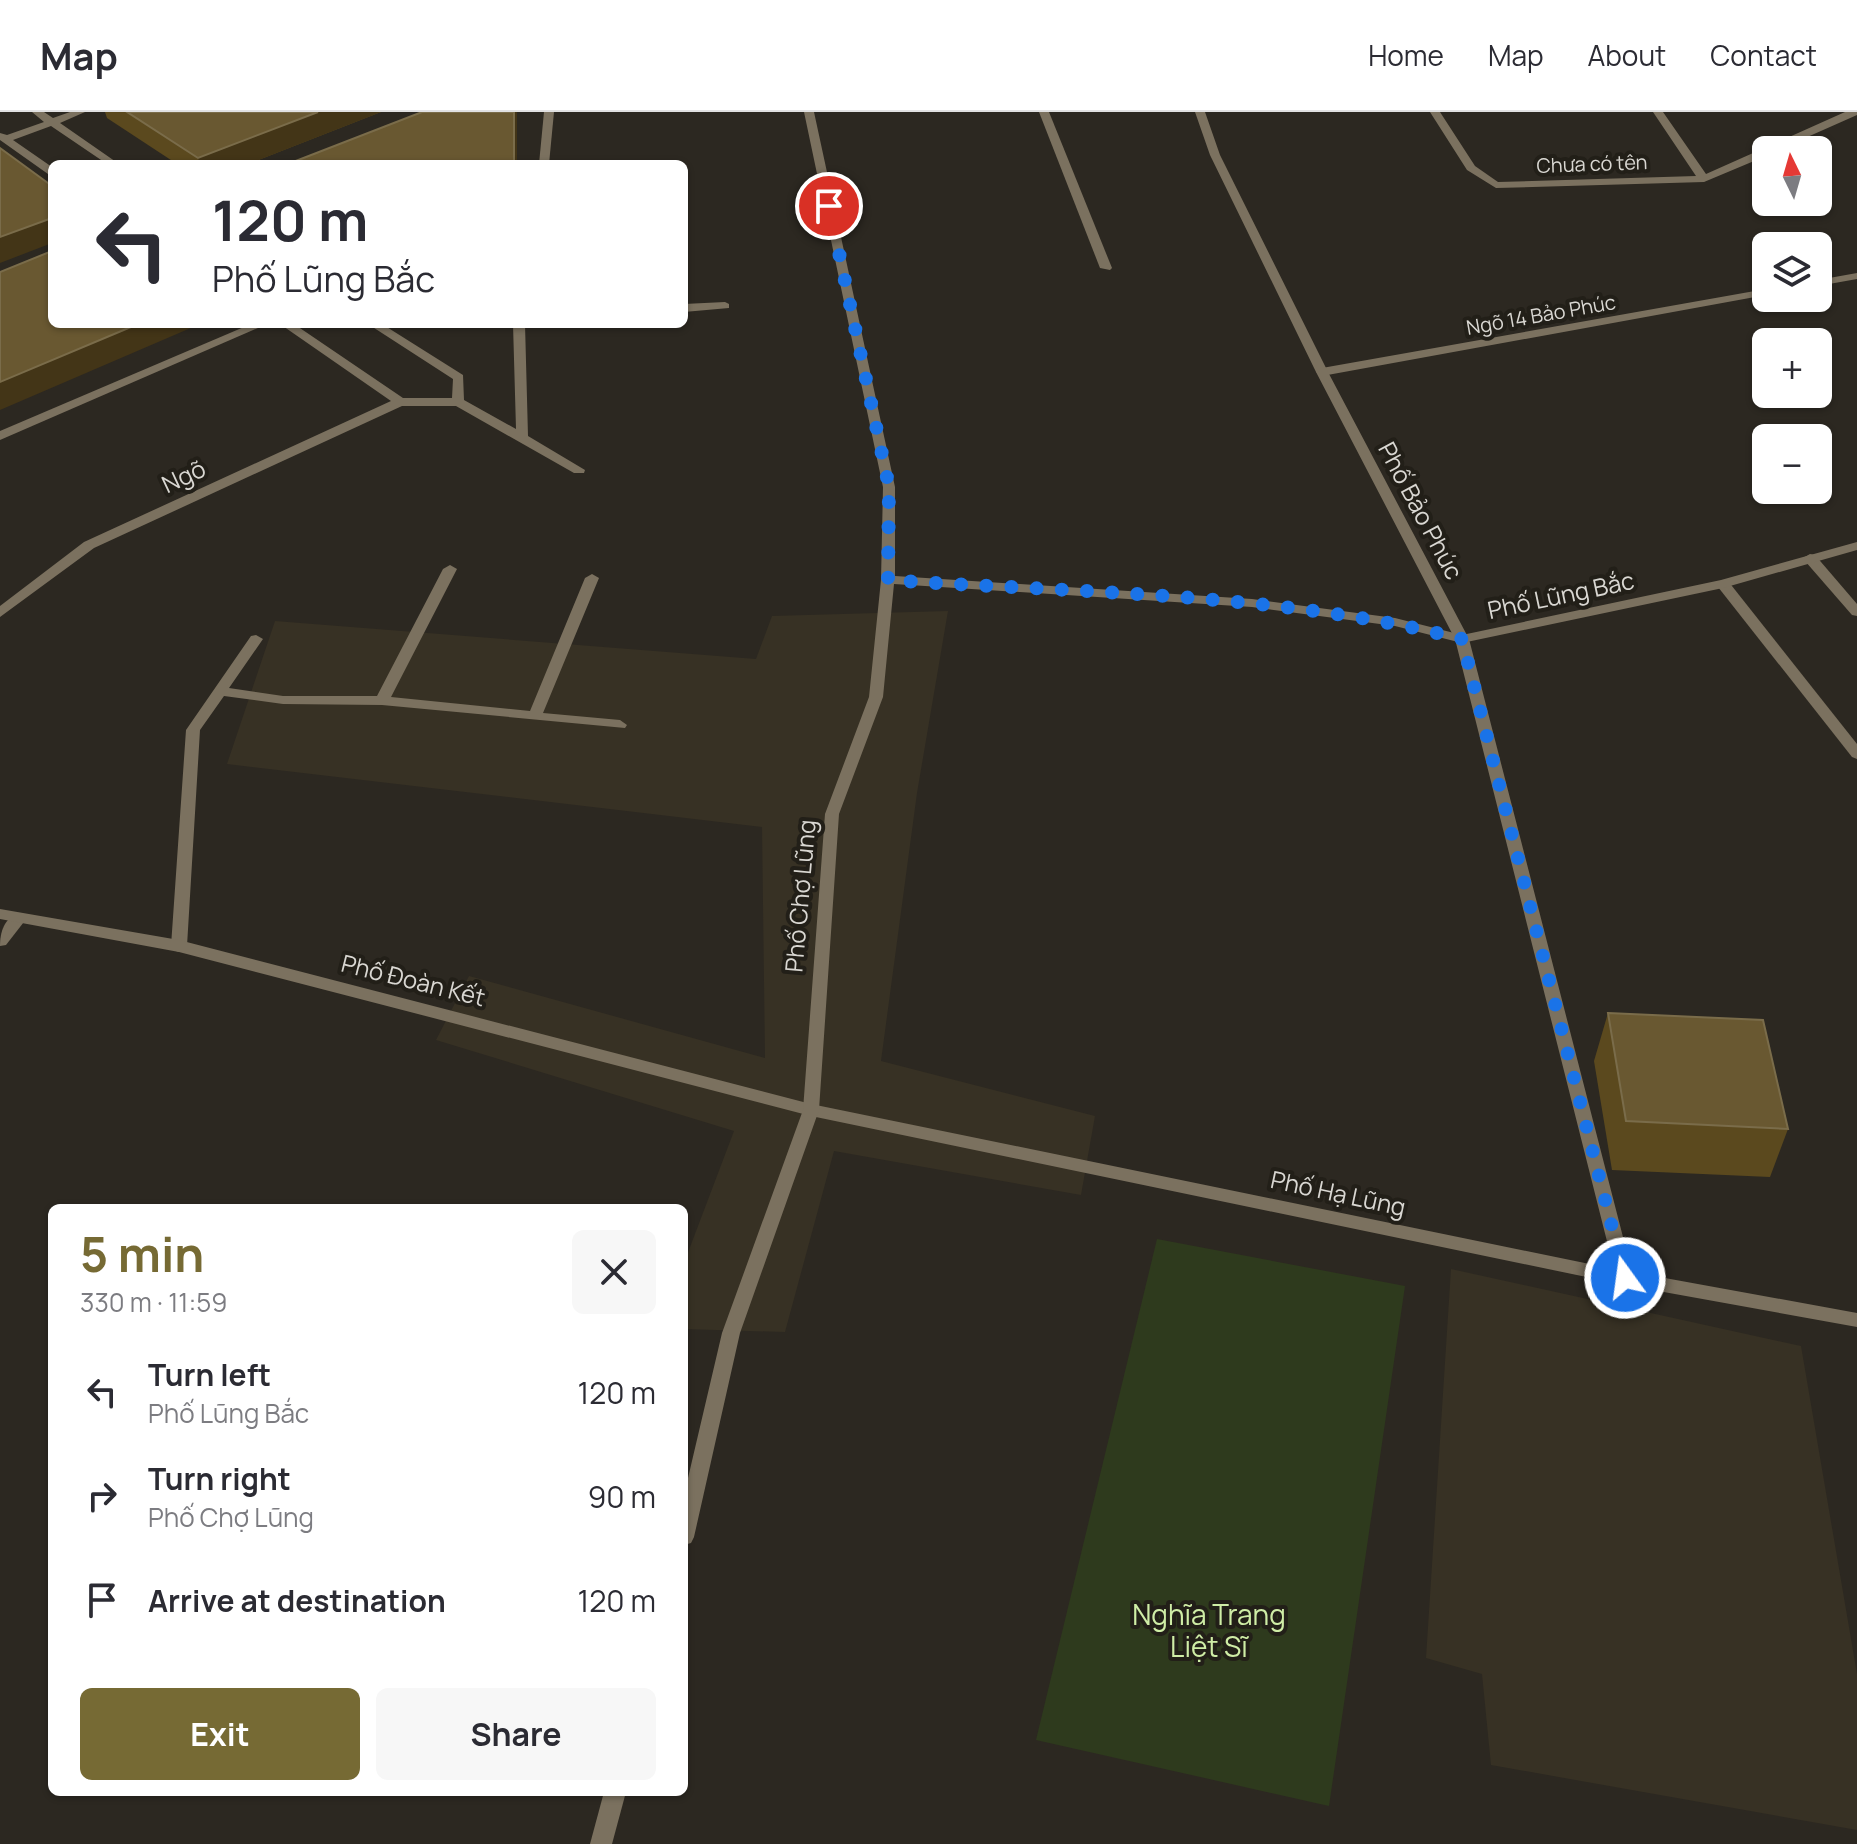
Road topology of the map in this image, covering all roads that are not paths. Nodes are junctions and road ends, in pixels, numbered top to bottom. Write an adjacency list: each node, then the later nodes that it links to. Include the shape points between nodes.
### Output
1 (37, 112): 10 (street)
2 (80, 112): 10 (street)
3 (549, 112): 15 (street)
4 (809, 112): 38 (street, Phố Chợ Lũng, via 889,487)
5 (1044, 112): 18 (street)
6 (1200, 112): 28 (street, Phố Bảo Phúc, via 1215,155)
7 (1435, 112): 17 (street, Chưa có tên, via 1482,179 1496,185)
8 (1658, 112): 17 (street)
9 (1854, 112): 11 (street)
10 (52, 122): 12 (street); 14 (street)
11 (1801, 136)
12 (3, 137): 16 (street)
13 (1752, 158): 17 (street)
14 (108, 160)
15 (544, 160)
16 (48, 169)
17 (1704, 179)
18 (1106, 268)
19 (1857, 276): 20 (street)
20 (1832, 280)
21 (1752, 295): 28 (street, Ngõ 14 Bảo Phúc)
22 (725, 306): 23 (street)
23 (688, 308)
24 (252, 328): 31 (street)
25 (292, 328): 29 (street)
26 (380, 328): 30 (street, via 459,378)
27 (519, 328): 32 (street)
28 (1322, 372): 43 (street, Phố Bảo Phúc)
29 (400, 402): 30 (street); 41 (street, Ngõ, via 89,545)
30 (458, 402): 32 (street)
31 (0, 436)
32 (522, 439): 33 (street)
33 (579, 470)
34 (1857, 546): 35 (street, Phố Lũng Bắc)
35 (1810, 558): 39 (street, Phố Lũng Bắc); 40 (street)
36 (450, 569): 45 (street)
37 (592, 578): 46 (street)
38 (888, 580): 43 (street, Phố Lũng Bắc, via 1252,603 1395,622); 53 (street, Phố Chợ Lũng, via 876,697 832,814)
39 (1723, 584): 43 (street, Phố Lũng Bắc); 48 (street)
40 (1857, 612)
41 (0, 613)
42 (256, 639): 44 (street)
43 (1462, 639): 54 (street, Phố Bảo Phúc)
44 (221, 691): 45 (street, via 283,700); 52 (street, via 193,730)
45 (382, 701): 46 (street)
46 (535, 716): 47 (street)
47 (620, 725)
48 (1857, 754)
49 (0, 914): 50 (street, Phố Đoàn Kết)
50 (19, 918): 51 (street); 52 (street, Phố Đoàn Kết)
51 (0, 941)
52 (179, 946): 53 (street, Phố Đoàn Kết)
53 (811, 1110): 54 (street, Phố Hạ Lũng); 56 (street, Phố Chợ Lũng, via 731,1333)
54 (1625, 1278): 55 (street, Phố Hạ Lũng)
55 (1857, 1320)
56 (688, 1520)
57 (614, 1796): 58 (street)
58 (601, 1844)

